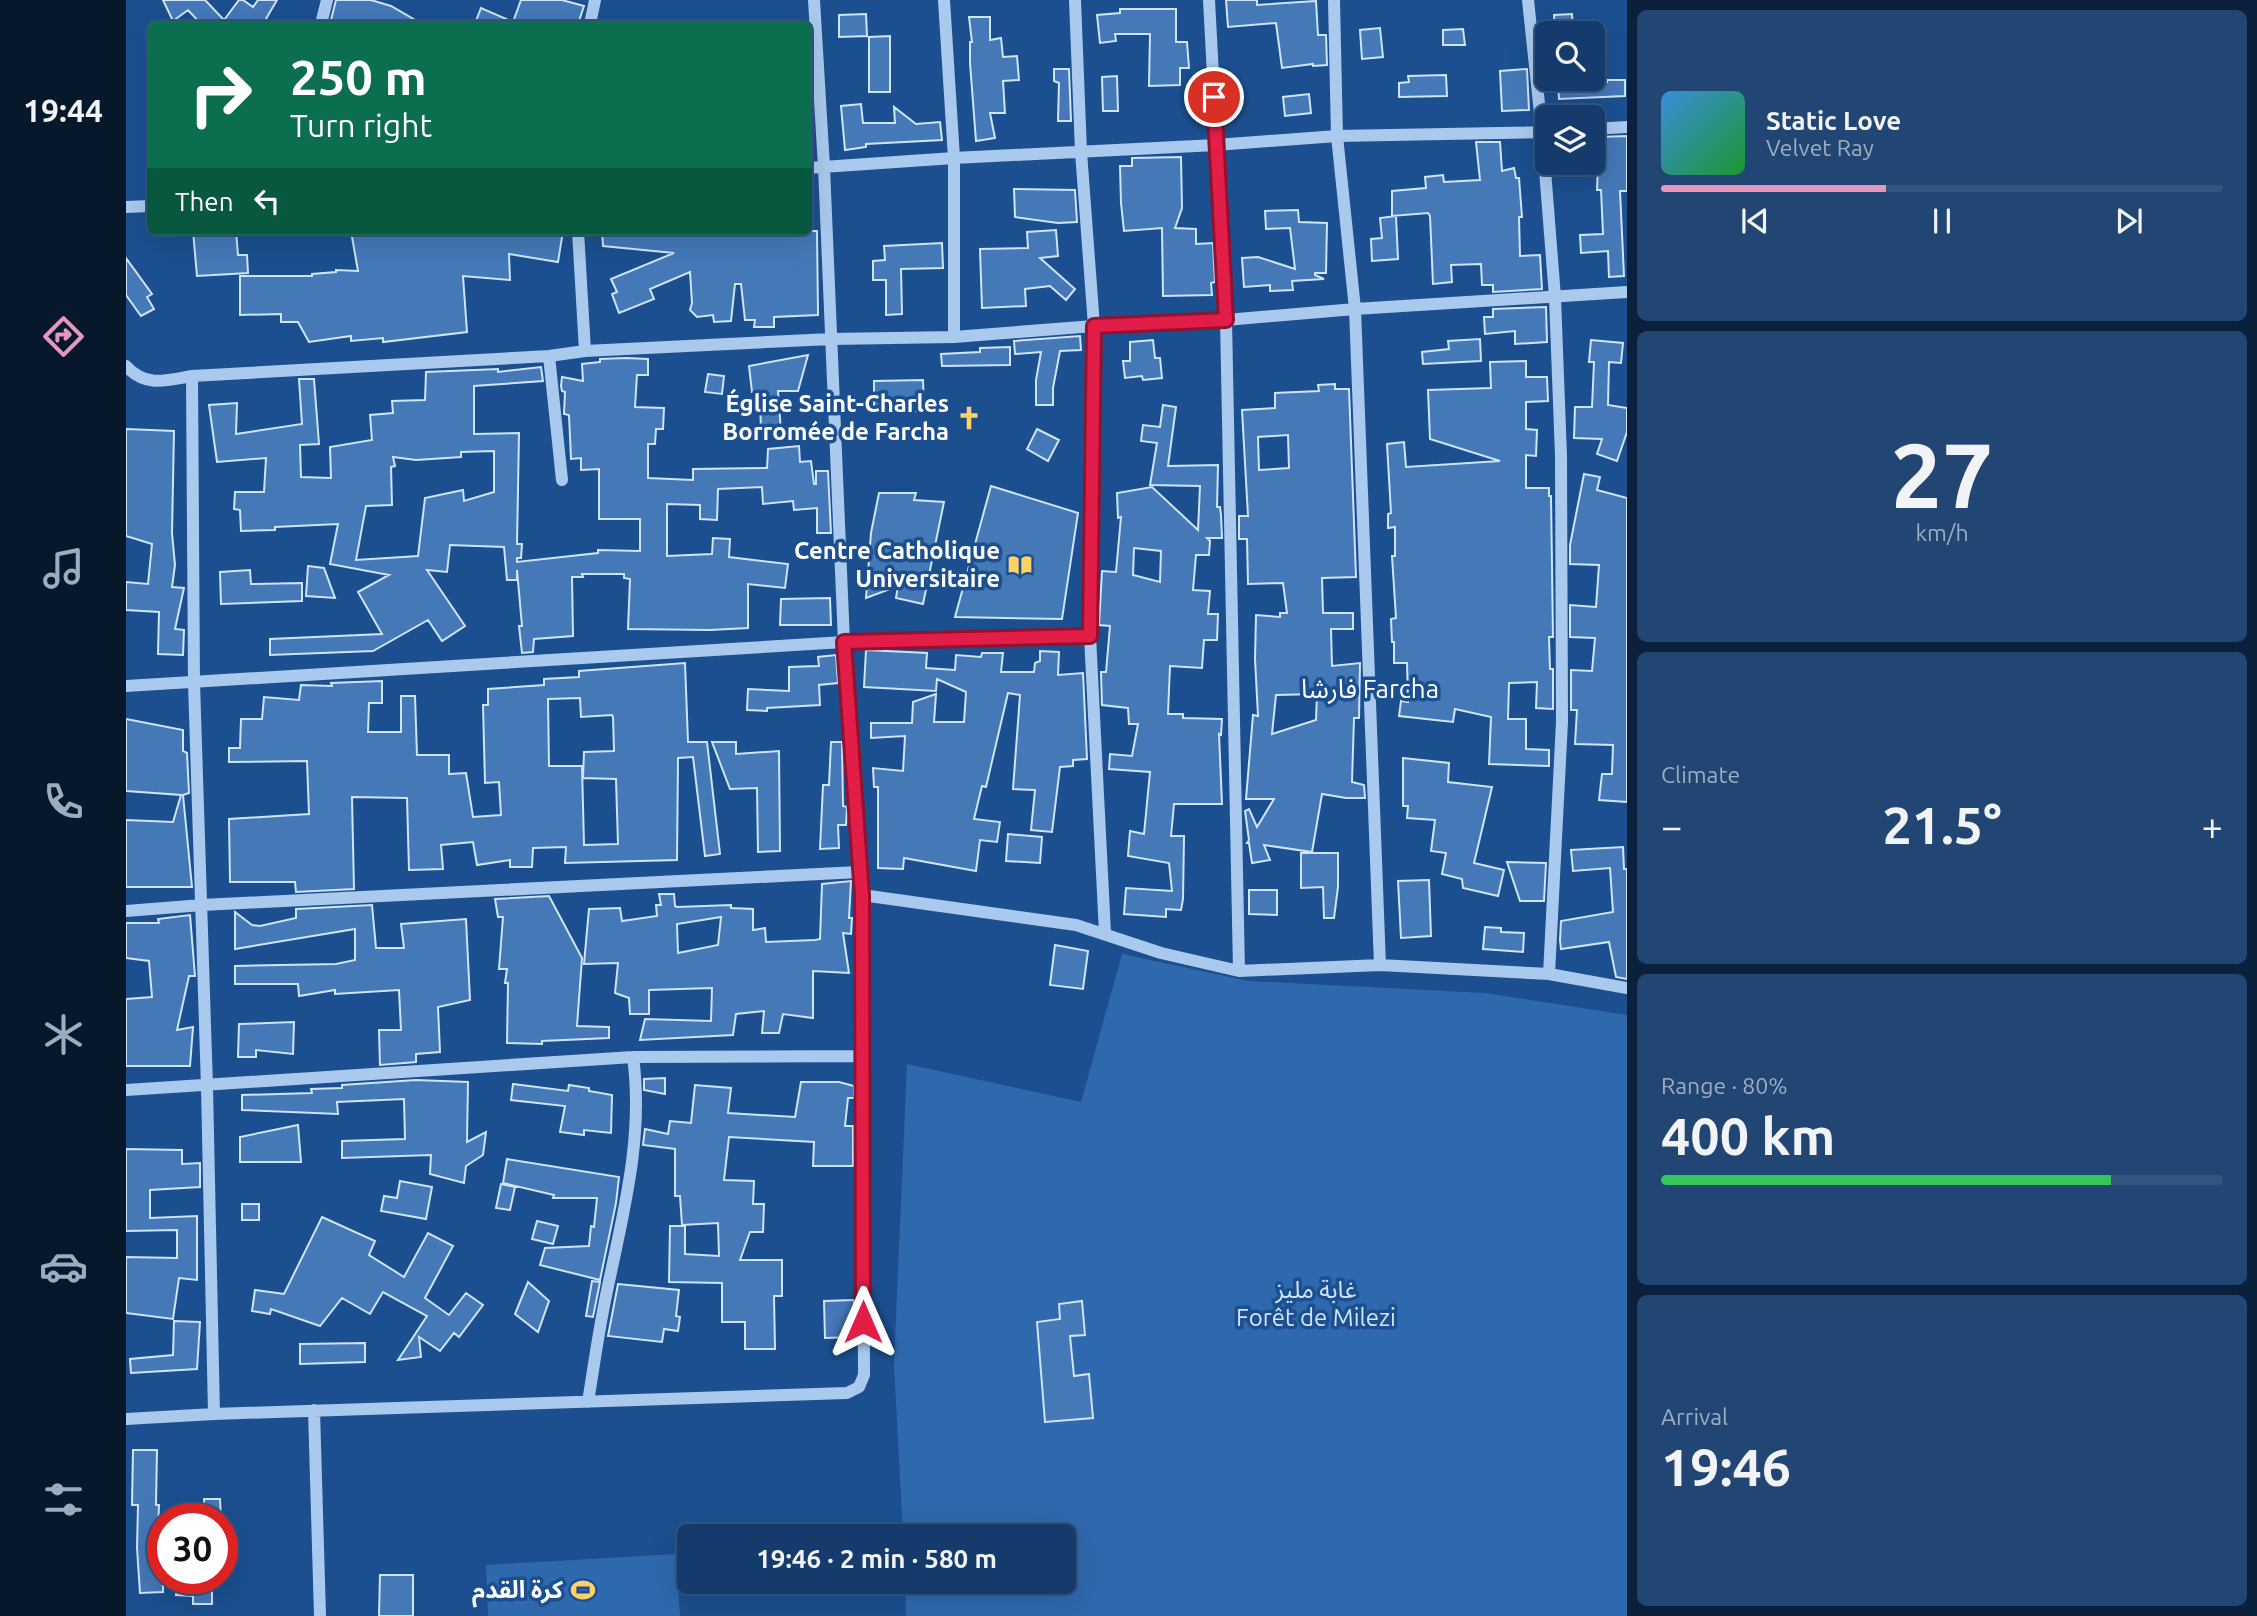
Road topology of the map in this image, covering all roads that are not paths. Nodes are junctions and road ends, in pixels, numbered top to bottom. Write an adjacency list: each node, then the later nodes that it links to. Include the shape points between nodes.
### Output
1 (327, 0): 9 (street)
2 (595, 0): 10 (street)
3 (814, 0): 19 (street)
4 (944, 0): 18 (street)
5 (1074, 0): 17 (street)
6 (1209, 0): 16 (street)
7 (1334, 0): 15 (street)
8 (1528, 0): 11 (street)
9 (322, 21)
10 (591, 21)
11 (1541, 105)
12 (1627, 127): 13 (street)
13 (1605, 128)
14 (1535, 132): 15 (street)
15 (1337, 136): 16 (street); 27 (street)
16 (1216, 145): 17 (street); 28 (street)
17 (1081, 152): 18 (street); 29 (street)
18 (954, 158): 19 (street); 30 (street)
19 (824, 167): 20 (street); 31 (street)
20 (812, 168)
21 (1547, 175): 26 (street)
22 (147, 206): 23 (street)
23 (126, 207)
24 (578, 235): 32 (street)
25 (1627, 292): 26 (street)
26 (1555, 297): 27 (street); 48 (street, via 1562,722)
27 (1355, 309): 28 (street); 46 (street)
28 (1226, 320): 29 (street); 47 (street)
29 (1094, 326): 30 (street); 37 (street)
30 (954, 337): 31 (street)
31 (831, 339): 32 (street); 38 (street)
32 (585, 351): 33 (street)
33 (549, 356): 35 (street); 36 (street)
34 (126, 366): 35 (street, via 153,383)
35 (192, 376): 39 (street)
36 (562, 480)
37 (1090, 636): 38 (street); 45 (street)
38 (844, 642): 39 (street); 41 (street)
39 (194, 683): 40 (street); 43 (street)
40 (126, 686)
41 (859, 872): 42 (street); 43 (street)
42 (862, 895): 45 (street, via 1053,921); 50 (street)
43 (202, 905): 44 (street); 52 (street)
44 (126, 911)
45 (1105, 933): 47 (street, via 1161,953)
46 (1380, 965): 47 (street); 48 (street)
47 (1240, 971)
48 (1549, 974): 49 (street)
49 (1627, 988)
50 (862, 1055): 51 (street); 54 (street, via 864,1375 859,1387 847,1393)
51 (633, 1057): 52 (street); 54 (street, via 637,1117 631,1178)
52 (207, 1087): 53 (street); 56 (street)
53 (126, 1090)
54 (588, 1402): 55 (street)
55 (314, 1410): 56 (street); 58 (street)
56 (214, 1414): 57 (street)
57 (126, 1419)
58 (320, 1616)

